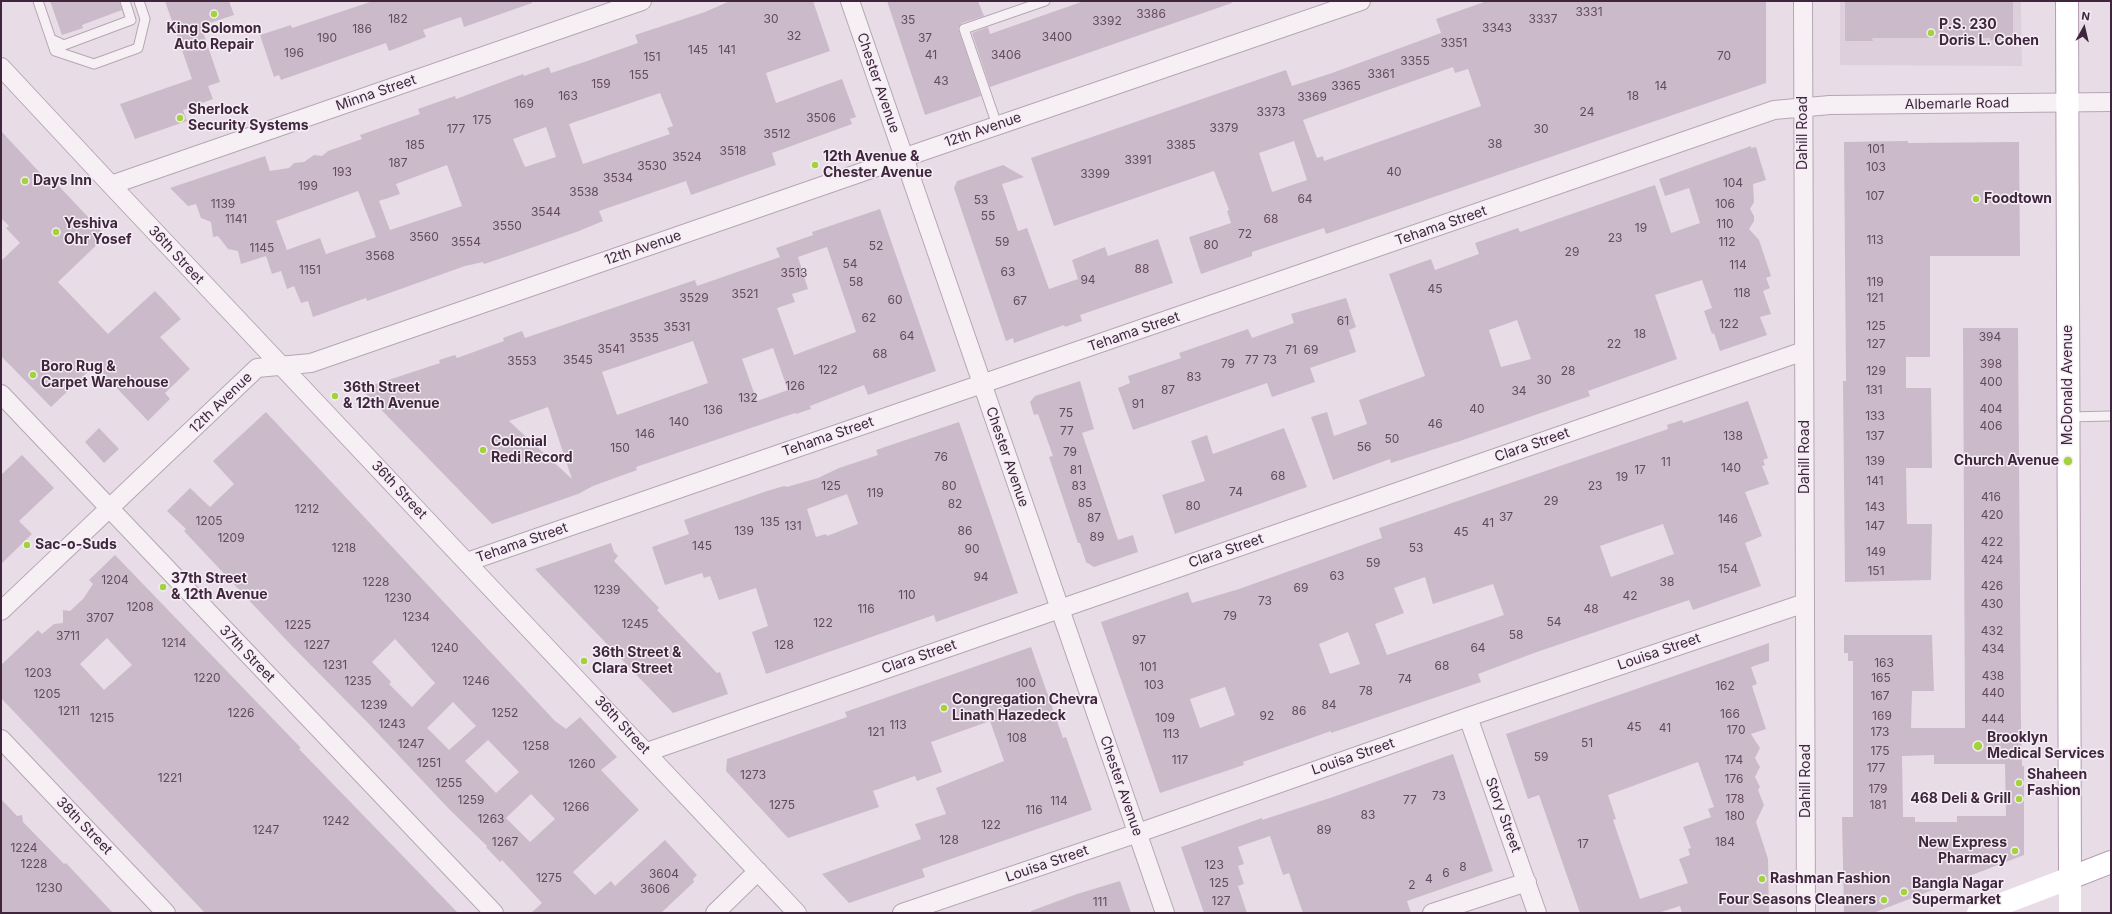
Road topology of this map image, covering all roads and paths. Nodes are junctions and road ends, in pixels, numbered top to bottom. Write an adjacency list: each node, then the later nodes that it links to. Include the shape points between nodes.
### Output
1 (38, 1): 10 (lane)
2 (125, 1): 10 (lane, via 131,20 64,45)
3 (139, 1): 10 (lane, via 145,19 138,48 94,64 55,51)
4 (642, 1): 17 (street, Minna Street)
5 (850, 1): 16 (street, Chester Avenue)
6 (1045, 1): 15 (lane, via 964,29)
7 (1361, 1): 15 (street, 12th Avenue)
8 (1803, 1): 14 (street, Dahill Road)
9 (2067, 1): 13 (main road, McDonald Avenue)
10 (51, 39)
11 (1, 67): 17 (street, 36th Street)
12 (2111, 102): 13 (street, Albemarle Road)
13 (2067, 103): 14 (street, Albemarle Road); 23 (main road, McDonald Avenue)
14 (1803, 107): 18 (street, Dahill Road); 20 (street, Tehama Street, via 1774,110)
15 (997, 125): 16 (street, 12th Avenue)
16 (904, 157): 19 (street, 12th Avenue, via 311,364); 20 (street, Chester Avenue)
17 (110, 186): 19 (street, 36th Street)
18 (1804, 351): 26 (street, Dahill Road); 27 (street, Clara Street)
19 (283, 367): 24 (street, 12th Avenue, via 257,368); 25 (street, 36th Street)
20 (982, 385): 25 (street, Tehama Street); 27 (street, Chester Avenue)
21 (1, 394): 24 (street, 37th Street)
22 (2111, 416): 23 (lane)
23 (2068, 417): 35 (main road, McDonald Avenue)
24 (110, 509): 28 (street, 12th Avenue); 38 (street, 37th Street)
25 (467, 562): 31 (street, 36th Street)
26 (1805, 603): 29 (street, Louisa Street); 45 (street, Dahill Road)
27 (1060, 609): 31 (street, Clara Street); 32 (street, Chester Avenue)
28 (1, 612)
29 (1468, 717): 32 (street, Louisa Street); 36 (street, Story Street)
30 (1, 739): 37 (street, 38th Street)
31 (647, 752): 34 (street, 36th Street)
32 (1138, 833): 41 (street, Louisa Street); 42 (street, Chester Avenue)
33 (2111, 862): 35 (main road)
34 (758, 871): 39 (street); 40 (street, 36th Street)
35 (2070, 878): 46 (main road); 47 (main road, McDonald Avenue)
36 (1527, 882): 43 (street); 44 (street, Story Street)
37 (166, 913)
38 (494, 913)
39 (715, 913)
40 (797, 913)
41 (902, 913)
42 (1165, 913)
43 (1432, 913)
44 (1537, 913)
45 (1806, 913)
46 (1978, 913)
47 (2070, 913)

